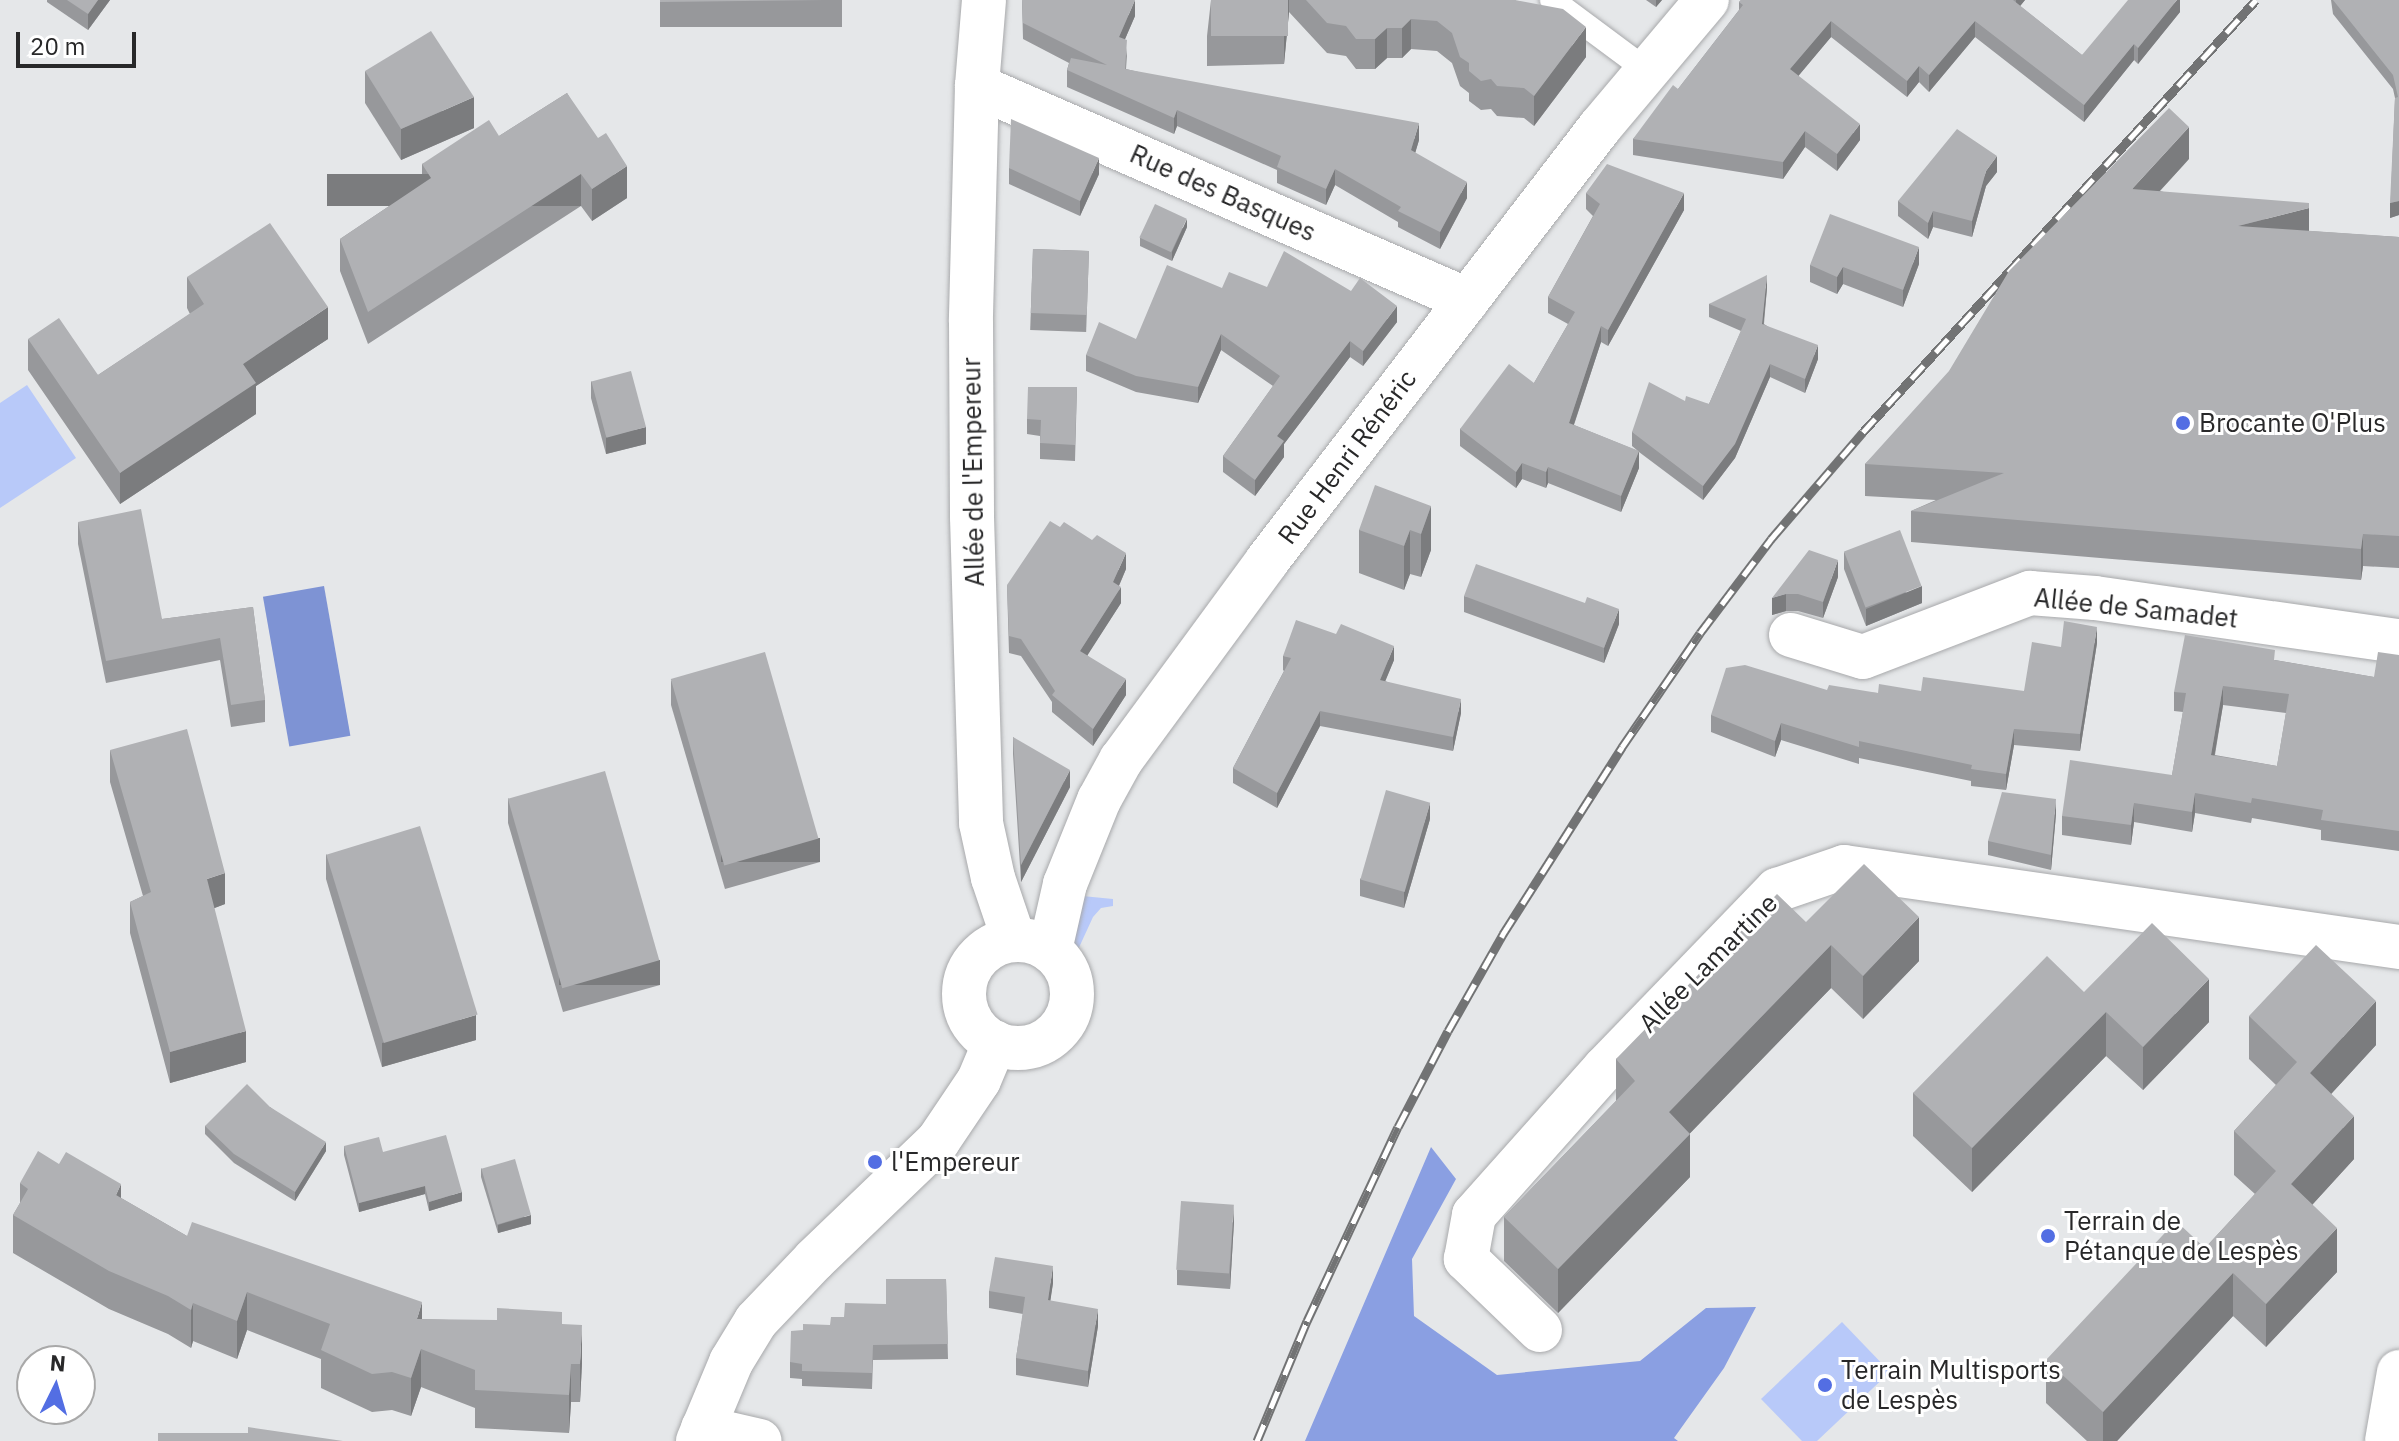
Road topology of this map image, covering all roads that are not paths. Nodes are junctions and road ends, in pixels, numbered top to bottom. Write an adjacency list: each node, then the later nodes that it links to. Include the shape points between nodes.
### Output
1 (984, 0): 5 (street, Allée de l'Empereur)
2 (1552, 0): 4 (lane)
3 (1707, 0): 4 (street, Rue Henri Rénéric)
4 (1649, 72): 6 (street, Rue Henri Rénéric)
5 (977, 86): 6 (street, Rue des Basques); 9 (street, Allée de l'Empereur, via 972,517 981,823 993,878)
6 (1467, 300): 9 (street, Rue Henri Rénéric, via 1121,760)
7 (1791, 635): 8 (street, Allée de Samadet, via 1863,657 2030,593)
8 (2399, 641)
9 (1032, 945): 11 (street, via 996,944 981,954 964,984 970,1019); 11 (street, via 1070,978 1069,1012 1039,1043 1013,1047)
10 (2399, 947): 12 (street, Allée Lamartine, via 1844,867 1777,890 1605,1068 1474,1215 1466,1259)
11 (995, 1042): 13 (street, via 979,1080 938,1141 756,1321 731,1362)
12 (1540, 1330)
13 (701, 1434): 14 (street)
14 (760, 1441)

